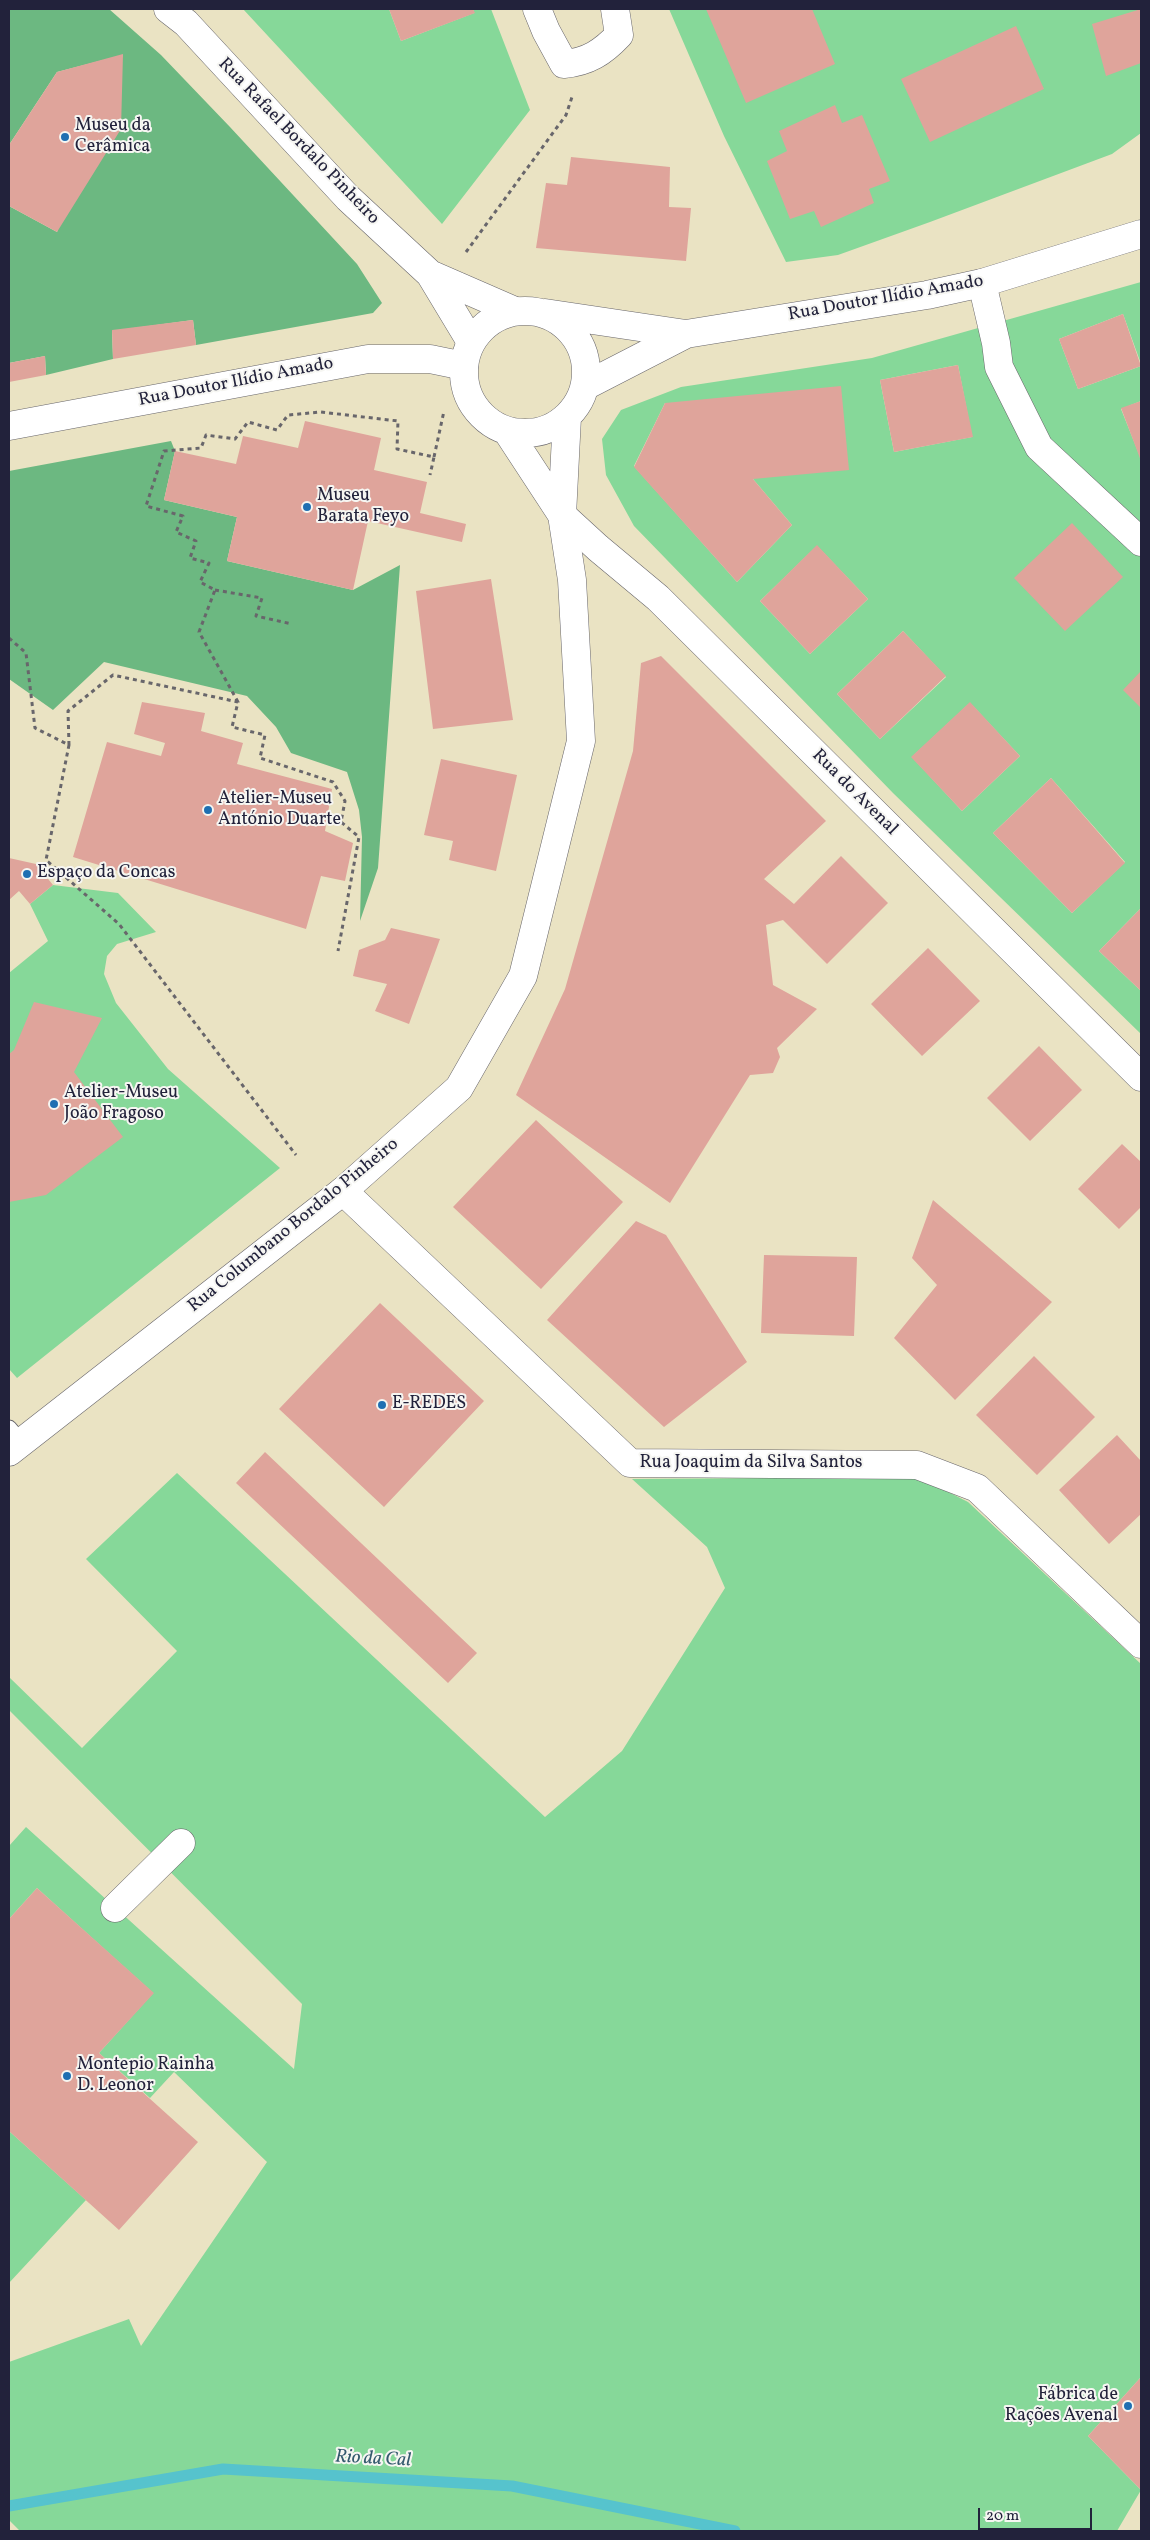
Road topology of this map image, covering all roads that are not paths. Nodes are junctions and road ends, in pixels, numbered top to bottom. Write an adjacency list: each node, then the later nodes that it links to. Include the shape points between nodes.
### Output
1 (168, 9): 5 (street, Rua Rafael Bordalo Pinheiro, via 186,23 348,198)
2 (537, 9): 3 (street, via 564,64 580,62 604,50 618,35)
3 (615, 9)
4 (1141, 234): 6 (street, Rua Doutor Ilídio Amado)
5 (430, 274): 7 (street, Rua Rafael Bordalo Pinheiro); 10 (street, Rua Rafael Bordalo Pinheiro)
6 (982, 282): 9 (street, Rua Doutor Ilídio Amado, via 927,295); 16 (street, via 999,367 1039,447)
7 (515, 311): 8 (street); 10 (street, via 490,322)
8 (545, 313): 9 (street); 11 (street, via 574,334 583,350)
9 (686, 334): 11 (street)
10 (467, 354): 13 (street, Rua Doutor Ilídio Amado, via 430,359 368,359); 14 (street, via 465,386 474,406 488,421)
11 (585, 386): 12 (street)
12 (567, 417): 14 (street, via 549,428 528,433); 15 (street)
13 (9, 426)
14 (507, 430): 15 (street, Rua do Avenal)
15 (562, 514): 17 (street, Rua do Avenal, via 658,598); 18 (street, Rua Columbano Bordalo Pinheiro, via 572,580 582,741 523,976 459,1088)
16 (1141, 542)
17 (1141, 1077)
18 (343, 1192): 19 (street, Rua Columbano Bordalo Pinheiro); 20 (street, Rua Joaquim da Silva Santos, via 630,1463 916,1465 977,1488)
19 (13, 1441)
20 (1141, 1644)
21 (181, 1843): 22 (street)
22 (115, 1908)

